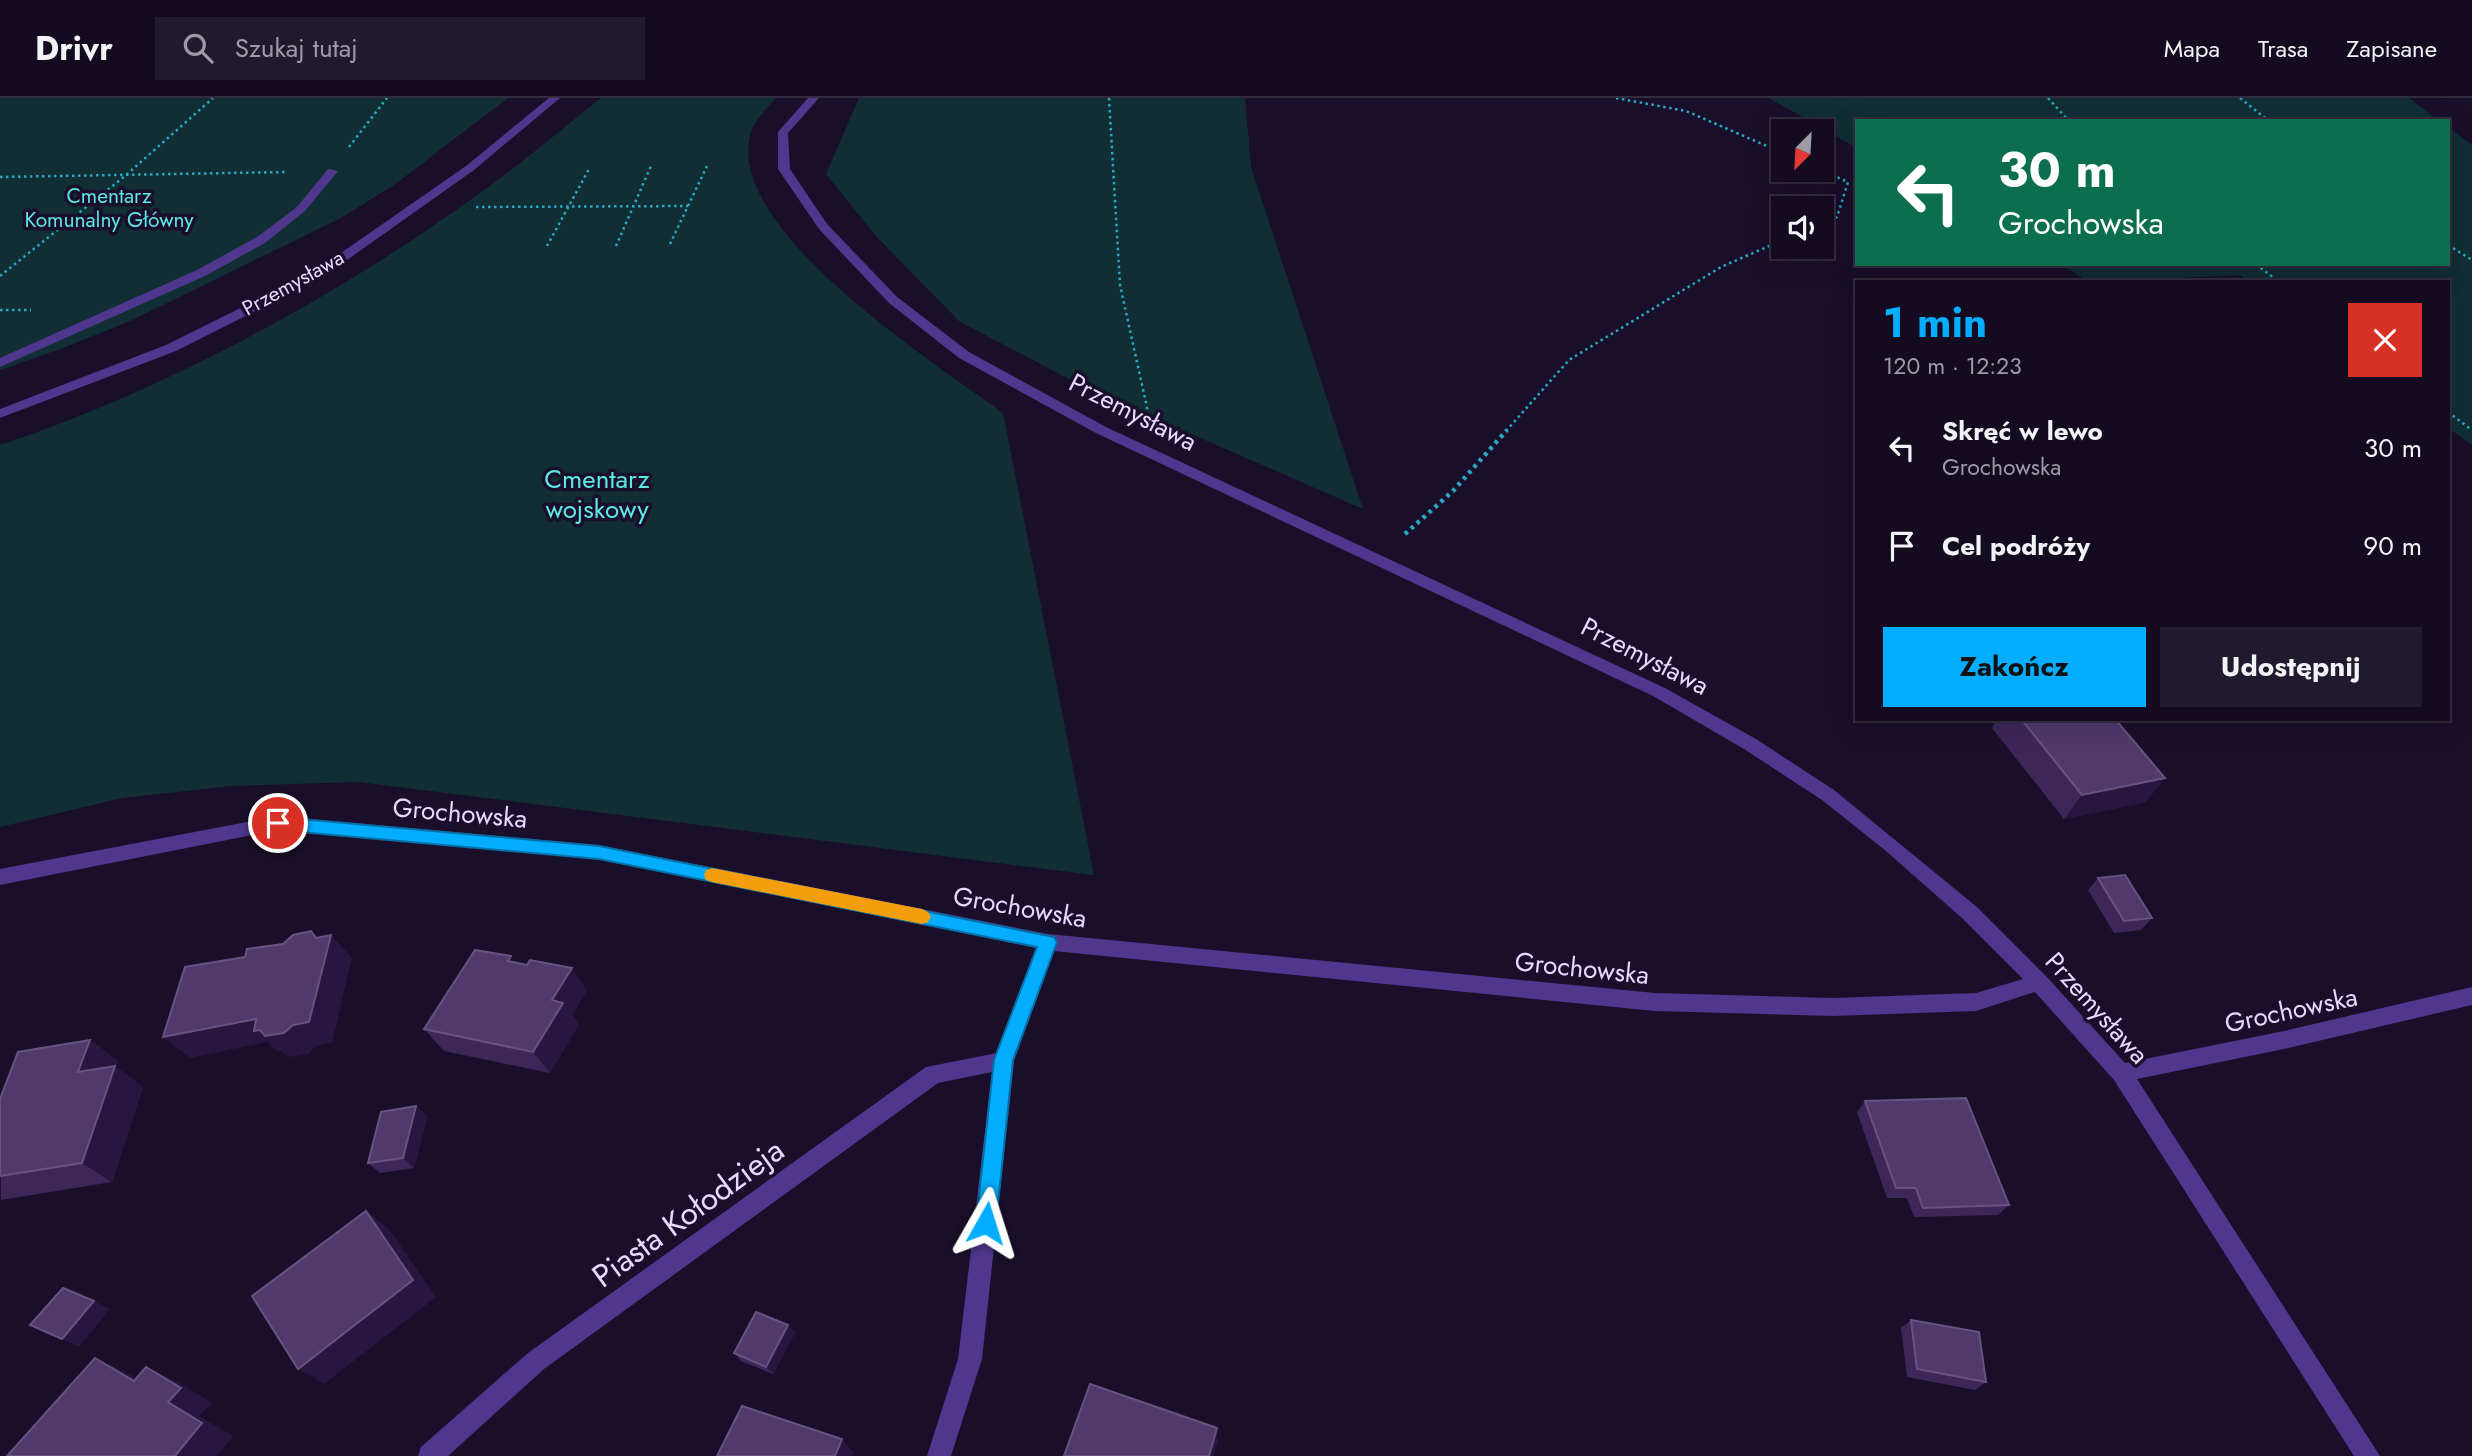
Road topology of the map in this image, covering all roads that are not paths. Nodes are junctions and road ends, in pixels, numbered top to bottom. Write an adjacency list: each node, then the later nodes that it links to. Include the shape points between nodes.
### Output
1 (555, 98): 5 (street, Przemysława, via 470,168 319,274 171,348)
2 (814, 98): 8 (street, Przemysława, via 783,132 784,169 823,226 893,300 964,355 1101,430 1659,692 1750,744 1828,795 1892,846 1970,913)
3 (332, 170): 4 (street, via 301,209 261,240 201,273)
4 (0, 363)
5 (0, 414)
6 (0, 877): 7 (street, Grochowska, via 278,823 599,852)
7 (1048, 942): 8 (street, Grochowska, via 1656,1002 1833,1007 1976,1002); 10 (street)
8 (2039, 982): 11 (street, Przemysława)
9 (2472, 996): 11 (street, Grochowska)
10 (1004, 1060): 12 (street, Piasta Kołodzieja, via 933,1074 536,1361); 13 (street, via 970,1359)
11 (2121, 1073): 14 (street, Przemysława)
12 (430, 1456)
13 (939, 1456)
14 (2368, 1456)

